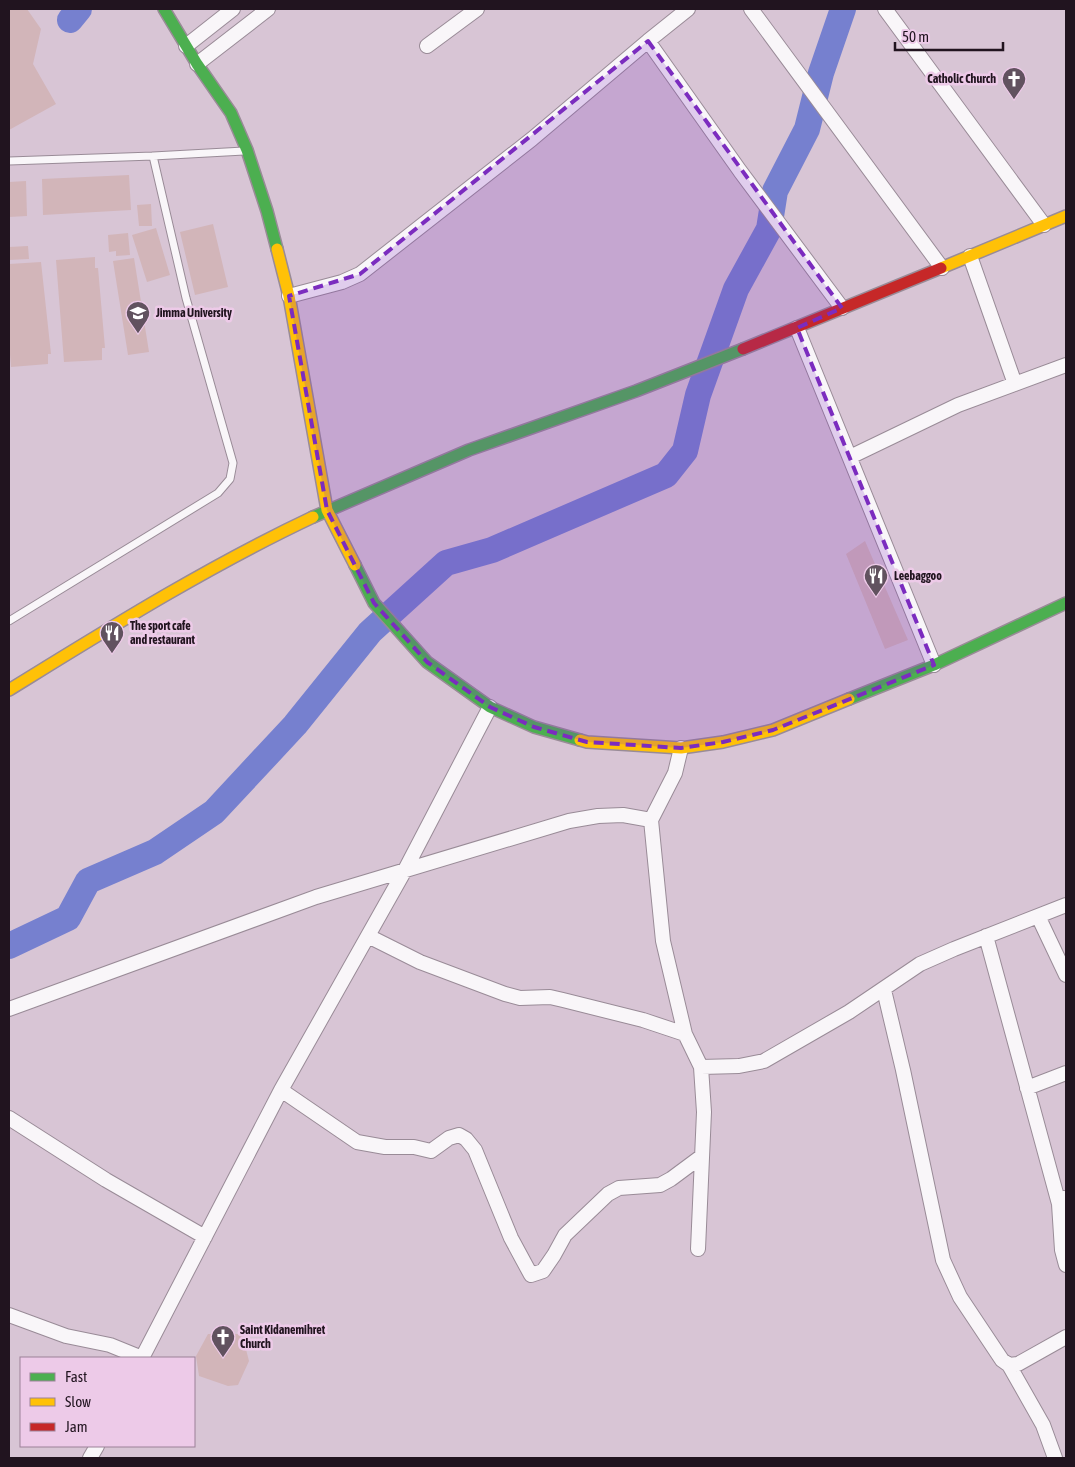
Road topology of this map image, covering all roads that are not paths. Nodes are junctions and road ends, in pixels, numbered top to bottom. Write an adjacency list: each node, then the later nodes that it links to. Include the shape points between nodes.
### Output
1 (164, 9): 9 (street)
2 (233, 9): 9 (street)
3 (268, 9): 11 (street)
4 (477, 9): 10 (street)
5 (688, 9): 8 (street)
6 (751, 9): 18 (street)
7 (885, 9): 16 (street)
8 (648, 41): 19 (street, via 532,139 360,274); 20 (street)
9 (184, 43): 11 (street)
10 (427, 46)
11 (196, 64): 12 (street, via 231,113)
12 (247, 150): 13 (lane); 19 (street)
13 (153, 156): 14 (lane); 27 (lane, via 186,298 233,463 230,479 218,493)
14 (9, 161)
15 (1066, 216): 16 (street)
16 (1044, 225): 17 (street)
17 (970, 256): 18 (street); 23 (street)
18 (942, 268): 20 (street)
19 (289, 296): 25 (street)
20 (842, 308): 21 (street)
21 (797, 328): 24 (street); 25 (street, via 636,391 469,450)
22 (1066, 364): 23 (street)
23 (1015, 384): 24 (street, via 958,405)
24 (850, 457): 28 (street)
25 (327, 510): 29 (street, via 164,595); 30 (street, via 374,603 427,662)
26 (1066, 603): 28 (street)
27 (9, 621)
28 (934, 665): 31 (street, via 773,730)
29 (9, 690)
30 (490, 707): 31 (street, via 534,727 587,742); 33 (street)
31 (681, 748): 32 (street, via 675,773)
32 (651, 820): 33 (street, via 623,815 569,821); 41 (street, via 663,940)
33 (405, 870): 36 (street); 40 (street, via 316,897)
34 (1066, 905): 35 (street)
35 (1038, 916): 37 (street); 38 (street)
36 (368, 936): 41 (street, via 420,962 505,994 520,998 550,997); 45 (street)
37 (986, 936): 39 (street, via 920,964); 44 (street)
38 (1066, 975)
39 (884, 990): 42 (street, via 764,1061 739,1066); 56 (street, via 943,1260 960,1297 1002,1360)
40 (9, 1009)
41 (685, 1034): 42 (street)
42 (701, 1067): 47 (street)
43 (1066, 1073): 44 (street)
44 (1027, 1088): 48 (street)
45 (281, 1090): 47 (street, via 356,1142 431,1151 449,1138 459,1135 466,1139 475,1150 511,1238 531,1275 542,1271 565,1235 608,1194 619,1188 660,1184); 49 (street)
46 (9, 1118): 49 (street)
47 (702, 1156): 50 (street)
48 (1063, 1200): 51 (street, via 1062,1250)
49 (205, 1238): 55 (street)
50 (698, 1249)
51 (1066, 1265)
52 (9, 1316): 54 (street, via 66,1336 110,1345)
53 (1066, 1337): 56 (street, via 1018,1364)
54 (140, 1357)
55 (143, 1357)
56 (1009, 1365): 57 (street, via 1043,1425)
57 (1055, 1458)

